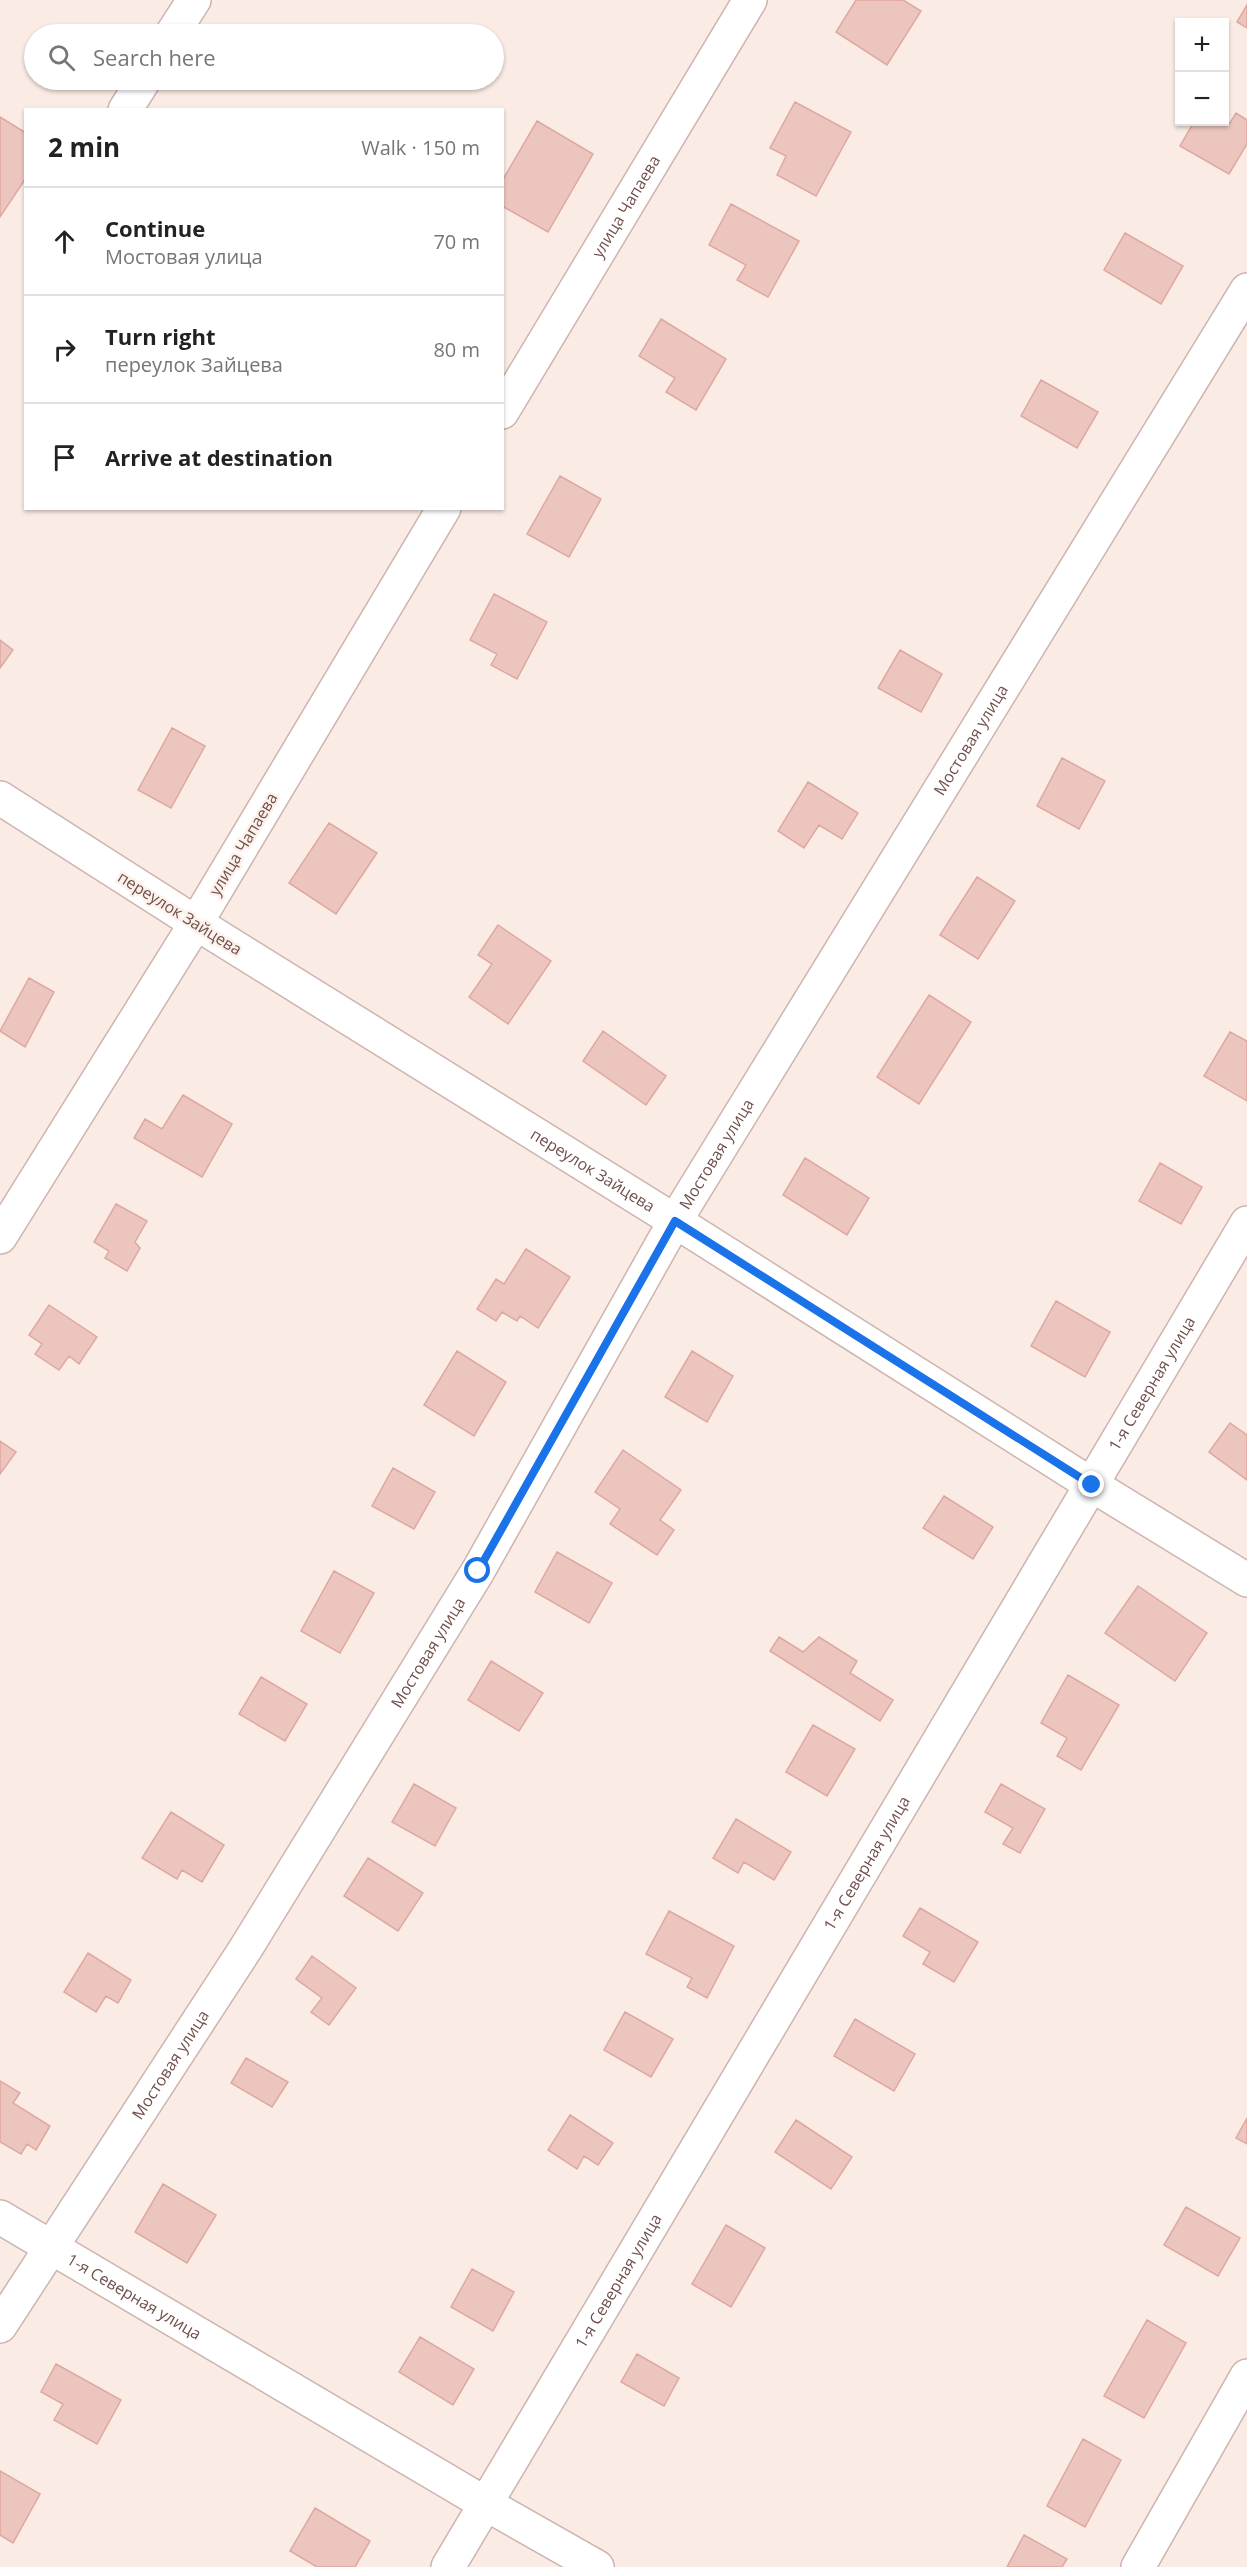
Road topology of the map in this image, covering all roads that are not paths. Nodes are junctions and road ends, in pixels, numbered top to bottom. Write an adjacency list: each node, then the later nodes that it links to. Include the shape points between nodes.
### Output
1 (194, 0): 3 (street)
2 (750, 0): 7 (street, улица Чапаева)
3 (178, 24)
4 (138, 90): 5 (street)
5 (126, 108)
6 (1247, 290): 11 (street, Мостовая улица)
7 (504, 409)
8 (443, 510): 10 (street, улица Чапаева)
9 (0, 798): 10 (street, переулок Зайцева)
10 (196, 923): 11 (street, переулок Зайцева); 13 (street, улица Чапаева)
11 (675, 1221): 14 (street, переулок Зайцева); 17 (street, Мостовая улица, via 478,1571 246,1948)
12 (1247, 1223): 14 (street, 1-я Северная улица)
13 (0, 1237)
14 (1092, 1485): 15 (street, переулок Зайцева); 20 (street, 1-я Северная улица)
15 (1247, 1580)
16 (0, 2217): 17 (street, 1-я Северная улица)
17 (52, 2246): 18 (street, Мостовая улица); 20 (street, 1-я Северная улица)
18 (0, 2326)
19 (1247, 2376): 23 (street)
20 (486, 2504): 21 (street, 1-я Северная улица); 22 (street, 1-я Северная улица)
21 (448, 2567)
22 (597, 2567)
23 (1138, 2567)

